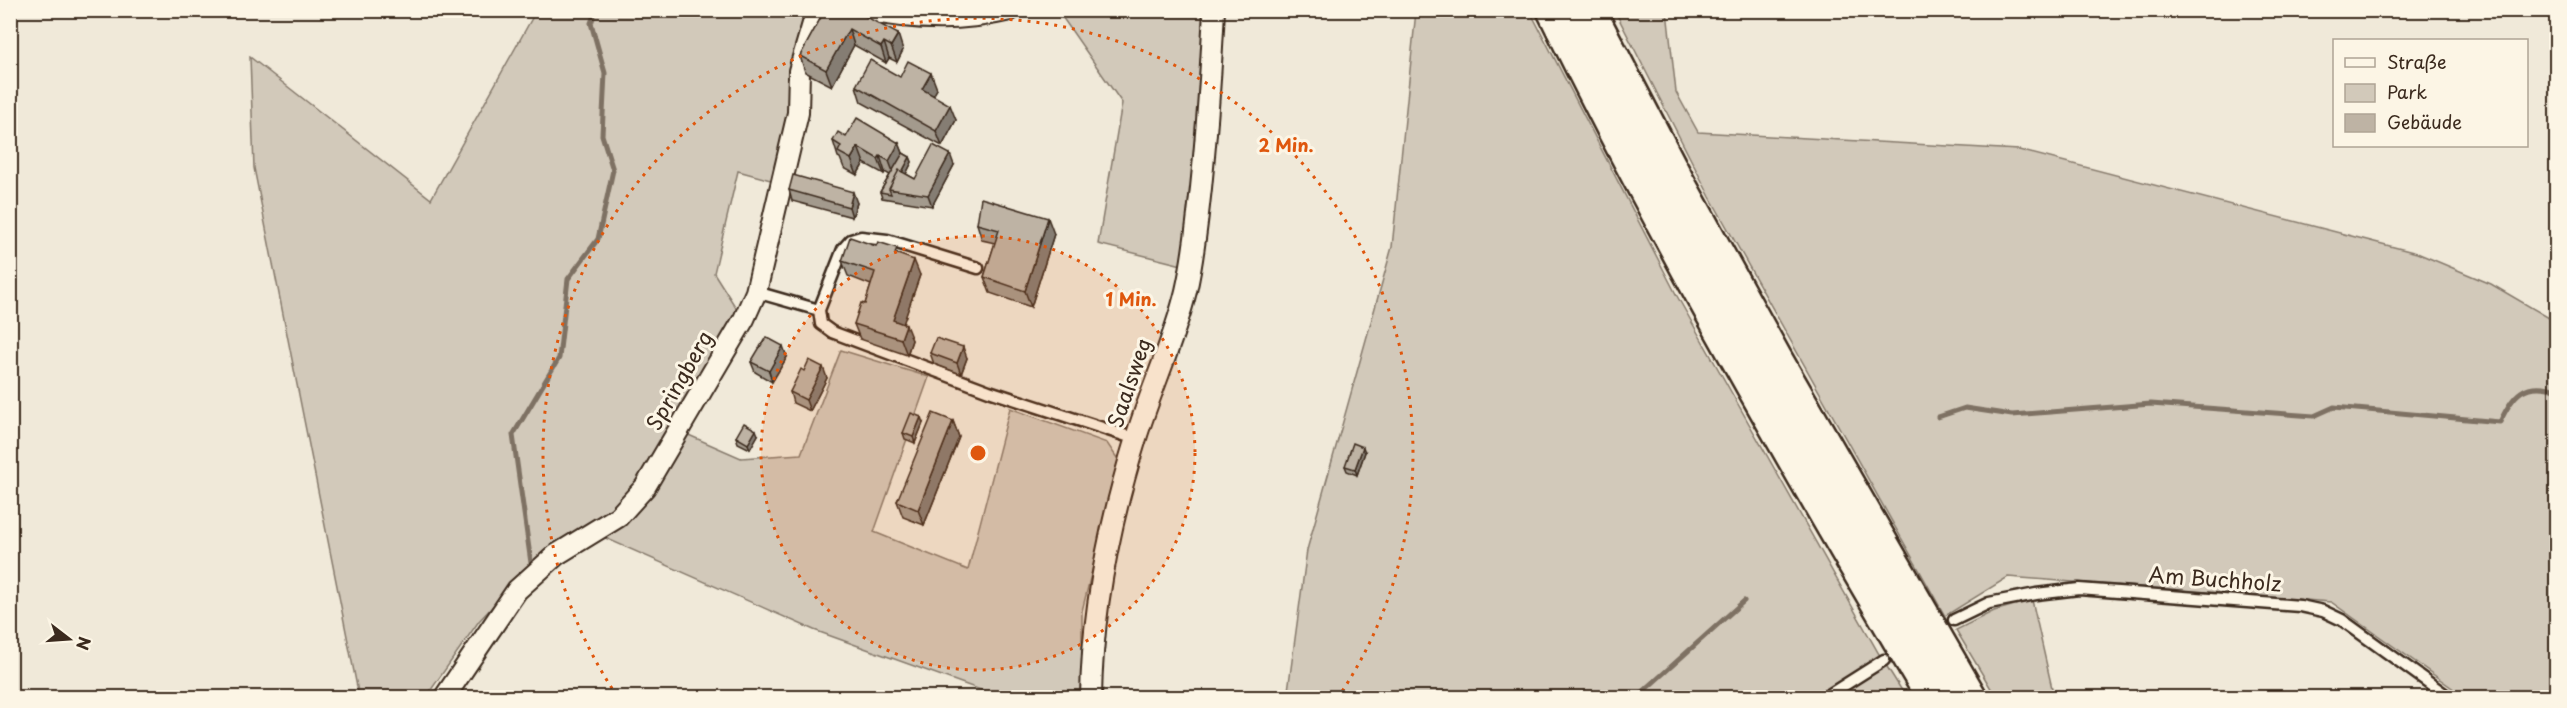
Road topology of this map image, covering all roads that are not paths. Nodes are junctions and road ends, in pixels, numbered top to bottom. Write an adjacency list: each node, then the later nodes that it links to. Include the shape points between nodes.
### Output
1 (817, 10): 8 (street, Springberg, via 799,71 798,113)
2 (863, 10): 3 (street, via 935,20)
3 (1010, 10)
4 (1215, 10): 10 (street, Saalsweg, via 1194,252 1185,293)
5 (1554, 10): 16 (highway, via 1746,372)
6 (1588, 10): 17 (highway, via 1764,339)
7 (978, 268): 9 (lane, via 887,240 861,237 851,240 843,249)
8 (756, 292): 9 (lane); 13 (street, Springberg, via 645,487 618,517 556,555 517,590)
9 (819, 310): 10 (lane, via 821,324 831,332 989,392)
10 (1136, 439): 14 (street, Saalsweg, via 1106,551 1095,612)
11 (1954, 620): 18 (lane, Am Buchholz, via 1989,603 2079,590 2300,606 2342,620)
12 (1884, 660): 15 (lane)
13 (444, 698)
14 (1091, 698)
15 (1824, 698)
16 (1934, 698)
17 (1970, 698)
18 (2450, 698)

